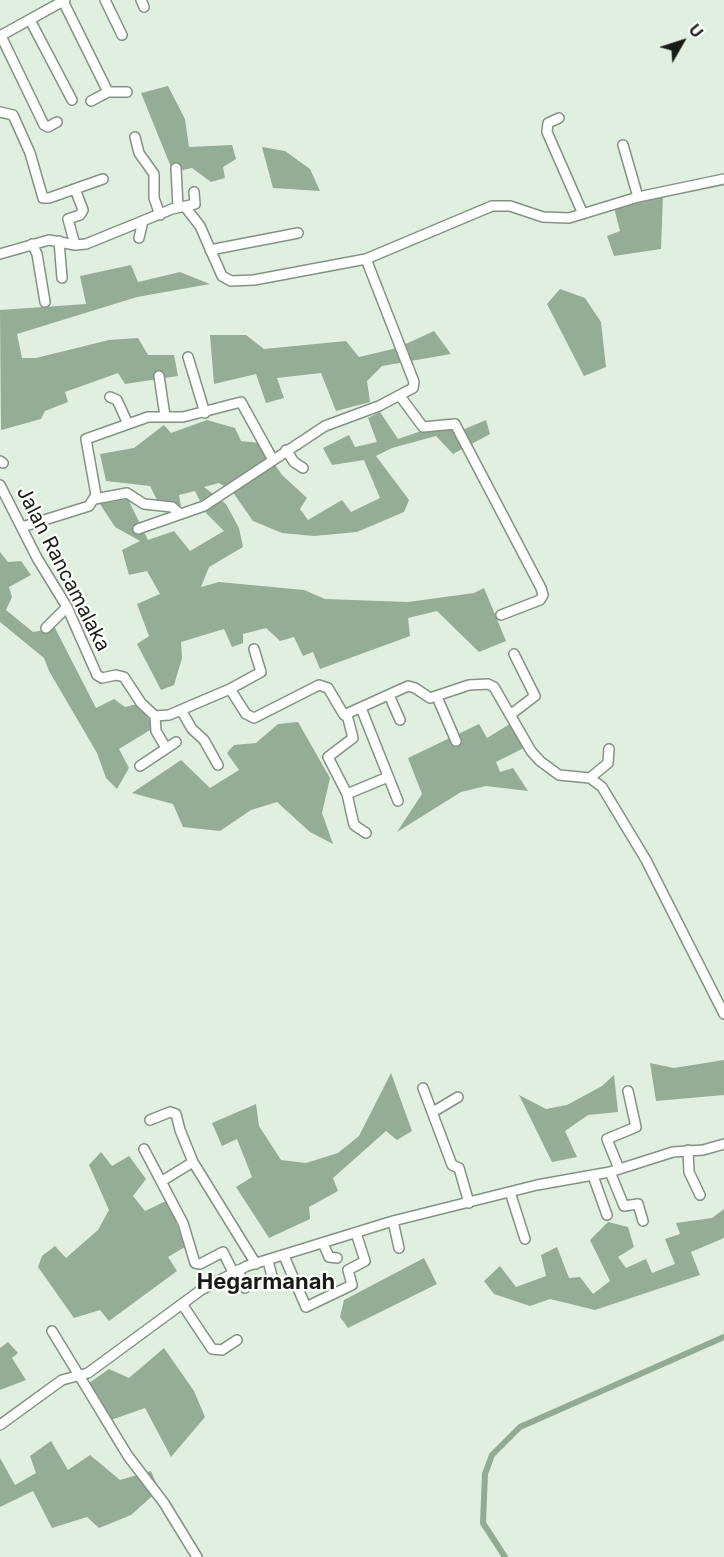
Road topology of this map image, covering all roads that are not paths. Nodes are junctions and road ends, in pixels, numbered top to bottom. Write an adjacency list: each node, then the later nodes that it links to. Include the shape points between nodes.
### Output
1 (105, 0): 4 (street)
2 (64, 1): 3 (street); 6 (street)
3 (30, 20): 5 (street); 8 (street)
4 (122, 35)
5 (0, 36): 12 (street, via 44,125)
6 (108, 92): 7 (street); 9 (street)
7 (127, 92)
8 (72, 100)
9 (92, 101)
10 (0, 112): 18 (street, via 13,115 44,198)
11 (559, 118): 23 (street, via 548,123 547,132)
12 (57, 122)
13 (135, 137): 22 (street, via 139,153 154,174 154,198)
14 (623, 145): 20 (street)
15 (176, 168): 21 (street)
16 (102, 179): 18 (street)
17 (724, 179): 20 (street)
18 (75, 189): 29 (street, via 83,210 68,219)
19 (194, 192): 21 (street, via 197,203)
20 (638, 197): 23 (street)
21 (182, 207): 22 (street); 30 (street, via 200,226)
22 (160, 214): 24 (street)
23 (583, 214): 32 (street, via 561,219 510,206 492,206)
24 (143, 221): 26 (street); 29 (street)
25 (298, 233): 30 (street)
26 (139, 238)
27 (59, 241): 28 (street); 29 (street); 33 (street)
28 (32, 244): 31 (street); 34 (street)
29 (75, 245)
30 (210, 250): 32 (street, via 219,273 231,280 273,279)
31 (0, 254)
32 (366, 259): 37 (street, via 414,382)
33 (62, 278)
34 (45, 302)
35 (188, 357): 39 (street)
36 (159, 376): 40 (street)
37 (400, 396): 42 (street, via 325,426); 51 (street, via 423,427 454,424 541,588 540,600)
38 (110, 398): 41 (street, via 117,400)
39 (205, 412): 40 (street); 43 (street, via 241,402)
40 (165, 416): 41 (street)
41 (128, 424): 46 (street, via 84,441)
42 (286, 450): 43 (street); 44 (street)
43 (273, 460): 47 (street, via 204,506)
44 (303, 468)
45 (0, 485): 48 (street, Jalan Rancamalaka)
46 (95, 498): 47 (street, via 127,493 144,504 172,507); 48 (street, via 89,507)
47 (180, 514): 49 (street)
48 (22, 526): 50 (street, Jalan Rancamalaka)
49 (138, 529)
50 (67, 607): 52 (street); 62 (street, Jalan Rancamalaka, via 97,675 124,677)
51 (501, 615)
52 (46, 628)
53 (254, 650): 55 (street, via 261,672)
54 (514, 654): 61 (street, via 535,696)
55 (230, 689): 59 (street); 60 (street, via 246,714 254,718 322,685 341,713)
56 (388, 695): 57 (street, via 411,686 430,698); 58 (street); 63 (street)
57 (437, 697): 61 (street, via 469,685 488,684 496,689); 64 (street)
58 (361, 708): 60 (street); 70 (street)
59 (181, 710): 62 (street); 68 (street)
60 (347, 715): 72 (street, via 353,738 328,757)
61 (510, 715): 71 (street, via 531,751 548,767 562,776)
62 (155, 716): 66 (street, via 156,731)
63 (400, 720)
64 (456, 741)
65 (176, 742): 66 (street)
66 (166, 748): 69 (street)
67 (609, 749): 71 (street, via 608,763)
68 (218, 765)
69 (140, 766)
70 (388, 777): 72 (street); 73 (street)
71 (590, 778): 75 (street, via 602,786 646,860)
72 (347, 794): 74 (street, via 353,823)
73 (398, 801)
74 (366, 833)
75 (724, 1014)
76 (423, 1088): 79 (street)
77 (628, 1091): 85 (street, via 636,1127 607,1139)
78 (458, 1097): 79 (street)
79 (433, 1112): 90 (street, via 452,1165 459,1168)
80 (150, 1120): 84 (street, via 175,1112)
81 (724, 1144): 83 (street)
82 (144, 1149): 87 (street)
83 (688, 1150): 85 (street); 89 (street, via 689,1172)
84 (193, 1162): 87 (street); 101 (street)
85 (614, 1170): 86 (street); 93 (street, via 624,1206 637,1204)
86 (593, 1176): 88 (street); 91 (street)
87 (162, 1181): 102 (street, via 183,1223 195,1263 223,1252)
88 (510, 1192): 90 (street); 95 (street)
89 (700, 1196)
90 (469, 1203): 92 (street)
91 (607, 1215)
92 (393, 1221): 94 (street); 97 (street)
93 (643, 1221)
94 (356, 1233): 96 (street); 98 (street, via 365,1261 348,1269 352,1285 308,1307 304,1307)
95 (525, 1239)
96 (323, 1243): 98 (street); 99 (street, via 328,1257)
97 (399, 1248)
98 (284, 1256): 100 (street)
99 (337, 1258)
100 (268, 1261): 101 (street); 103 (street)
101 (256, 1264): 102 (street)
102 (236, 1271): 104 (street); 105 (street)
103 (274, 1284)
104 (245, 1288)
105 (182, 1304): 107 (street, via 212,1349 222,1350); 108 (street)
106 (52, 1331): 108 (street)
107 (237, 1340)
108 (80, 1375): 109 (street, via 62,1380); 110 (street, via 128,1456 164,1503)
109 (0, 1425)
110 (197, 1557)

